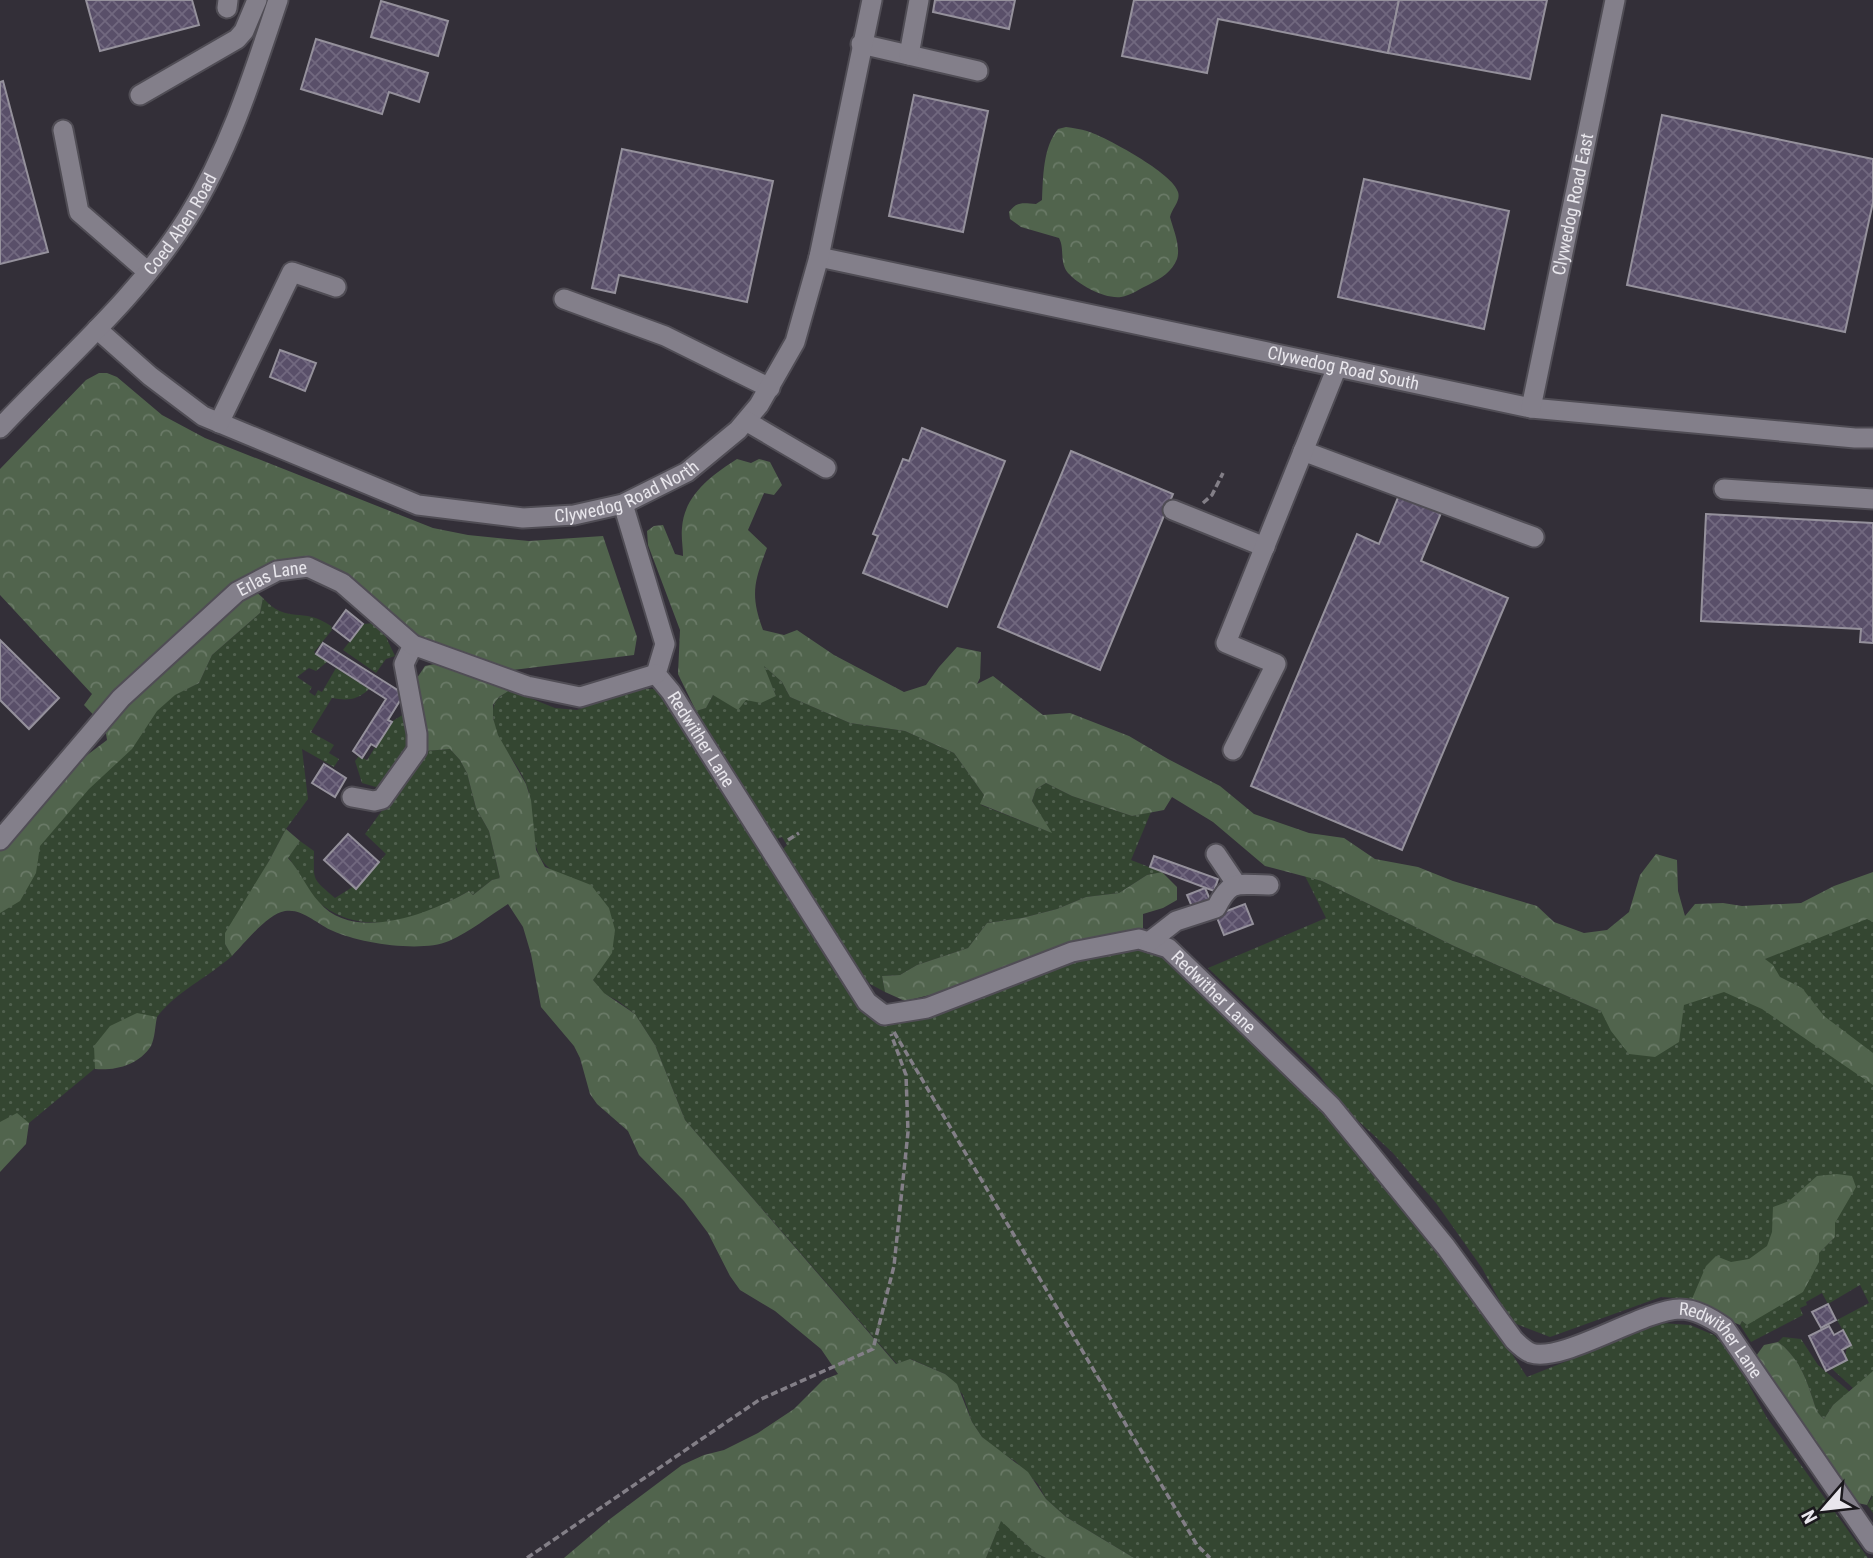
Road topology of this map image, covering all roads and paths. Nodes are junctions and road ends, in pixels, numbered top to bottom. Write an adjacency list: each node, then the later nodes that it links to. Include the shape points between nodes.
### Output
1 (257, 0): 9 (street, via 237,39)
2 (278, 0): 12 (street, Coed Aben Road, via 242,109 217,166)
3 (872, 0): 6 (street, Clywedog Road North)
4 (919, 0): 7 (street)
5 (1615, 0): 18 (street, Clywedog Road East)
6 (861, 44): 7 (street); 11 (street, Clywedog Road North)
7 (909, 55): 8 (street)
8 (978, 71)
9 (140, 94)
10 (63, 130): 12 (street, via 79,212)
11 (819, 257): 16 (street, Clywedog Road South); 17 (street, Clywedog Road North, via 795,342)
12 (148, 272): 15 (street, Coed Aben Road)
13 (336, 287): 21 (street, via 292,272)
14 (564, 299): 17 (street, via 665,337)
15 (97, 329): 19 (street, Coed Aben Road); 21 (street, Clywedog Road North, via 150,376)
16 (1337, 367): 18 (street, Clywedog Road South); 24 (street)
17 (770, 388): 20 (street, Clywedog Road North)
18 (1531, 408): 23 (street, Clywedog Road South)
19 (9, 411): 22 (street, Coed Aben Road)
20 (746, 421): 25 (street); 29 (street, Clywedog Road North, via 687,472)
21 (219, 423): 29 (street, Clywedog Road North, via 418,505 523,517 574,515)
22 (0, 428)
23 (1873, 438)
24 (1303, 451): 31 (street); 32 (street)
25 (826, 468)
26 (1223, 473): 30 (path, via 1212,495)
27 (1724, 489): 28 (street)
28 (1873, 499)
29 (623, 504): 34 (street, Redwither Lane, via 665,644)
30 (1181, 513): 32 (street)
31 (1534, 537)
32 (1265, 547): 35 (street, via 1226,643 1276,664)
33 (413, 645): 34 (street, Erlas Lane, via 527,686 580,697); 36 (street, via 404,664 417,750 382,799); 37 (street, Erlas Lane, via 342,583 308,567 276,571 237,592 121,698)
34 (656, 674): 42 (street, Redwither Lane, via 867,1002)
35 (1233, 750)
36 (352, 797)
37 (0, 840)
38 (1216, 854): 39 (street)
39 (1237, 885): 40 (street); 41 (street, via 1223,893 1216,908 1176,921)
40 (1269, 885)
41 (1149, 942): 42 (street, via 1139,939 1072,951 927,1008); 43 (street, Redwither Lane, via 1168,948 1331,1106 1523,1349 1554,1353 1659,1314 1680,1309 1703,1314 1724,1326)
42 (884, 1015): 44 (path, via 906,1075 908,1132 894,1266 873,1349 760,1400); 45 (path, via 1197,1545)
43 (1873, 1543)
44 (527, 1558)
45 (1210, 1558)

